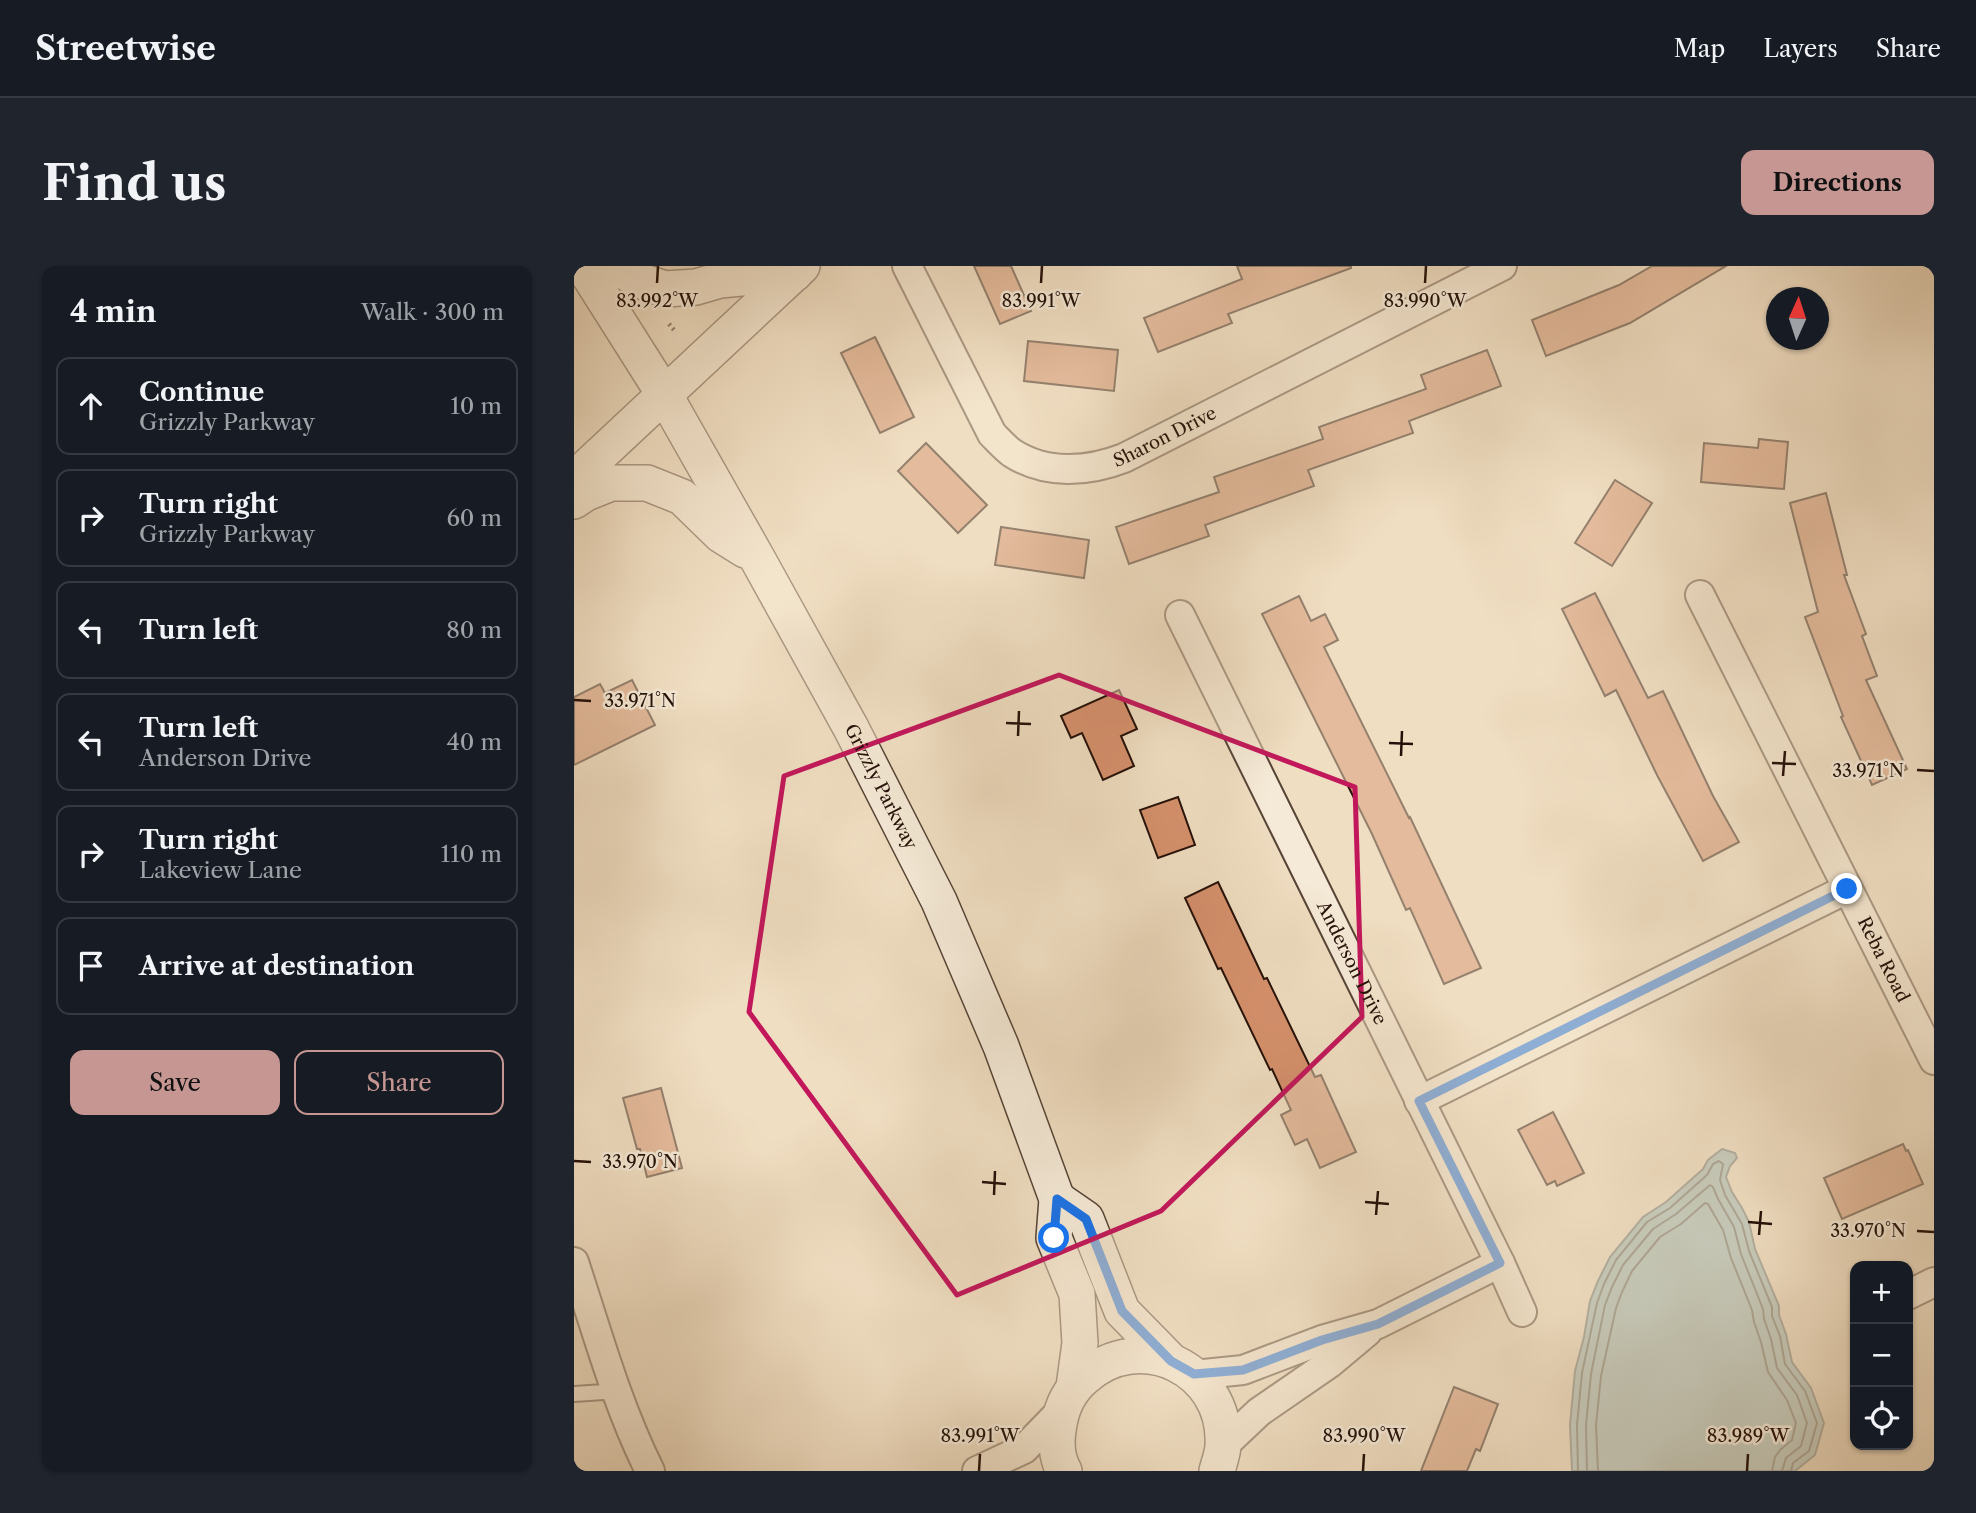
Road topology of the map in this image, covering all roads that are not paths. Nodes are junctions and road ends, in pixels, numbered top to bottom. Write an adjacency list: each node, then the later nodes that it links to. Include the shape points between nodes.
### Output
1 (583, 266): 6 (street, Grizzly Parkway)
2 (614, 266): 5 (street, via 665,289)
3 (906, 266): 4 (street, Sharon Drive, via 992,434 1011,453 1037,465 1071,470 1124,458)
4 (1502, 266)
5 (798, 269): 6 (street)
6 (664, 394): 7 (street); 9 (street, Grizzly Parkway)
7 (574, 479)
8 (574, 501): 9 (street, via 611,483 647,483 682,497 722,535)
9 (757, 558): 15 (street, Grizzly Parkway, via 851,727 939,901 1001,1046)
10 (1700, 595): 12 (street, Reba Road)
11 (1180, 615): 14 (street, Anderson Drive)
12 (1847, 889): 13 (street, Reba Road); 14 (street)
13 (1934, 1060)
14 (1419, 1101): 16 (street, Anderson Drive)
15 (1057, 1199): 22 (street, via 1086,1219 1122,1311); 25 (street, Grizzly Parkway, via 1054,1238 1077,1294 1080,1343)
16 (1500, 1263): 20 (street, Anderson Drive); 21 (street)
17 (576, 1276): 23 (street)
18 (1934, 1282): 19 (street)
19 (1913, 1292)
20 (1522, 1311)
21 (1378, 1324): 22 (street, via 1243,1370); 26 (street, via 1259,1412)
22 (1183, 1368): 25 (street, via 1145,1355 1118,1358 1094,1369); 26 (street, via 1212,1395 1222,1419)
23 (615, 1387): 24 (lane); 27 (street)
24 (574, 1394)
25 (1067, 1399): 28 (street, via 1024,1449); 29 (street, Grizzly Parkway, via 1056,1439)
26 (1220, 1459)
27 (650, 1471)
28 (976, 1471)
29 (1064, 1471)

